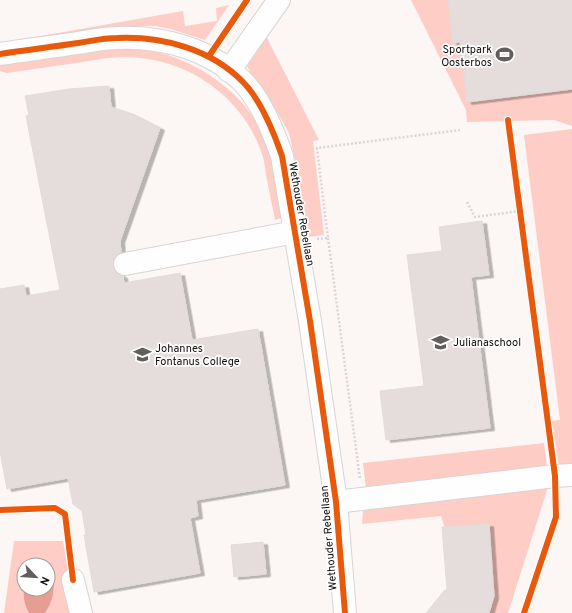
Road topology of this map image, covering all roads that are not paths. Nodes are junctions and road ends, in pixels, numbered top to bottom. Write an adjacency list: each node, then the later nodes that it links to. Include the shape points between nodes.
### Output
1 (279, 0): 3 (street)
2 (0, 54): 3 (street, Wethouder Rebellaan, via 116,38 147,38 177,44 210,56)
3 (229, 71): 4 (street, Wethouder Rebellaan, via 243,82 273,132 282,156)
4 (296, 237): 5 (street); 7 (street, Wethouder Rebellaan)
5 (125, 264)
6 (572, 475): 7 (street)
7 (336, 502): 10 (street, Wethouder Rebellaan)
8 (73, 580): 9 (street)
9 (81, 613)
10 (345, 613)

